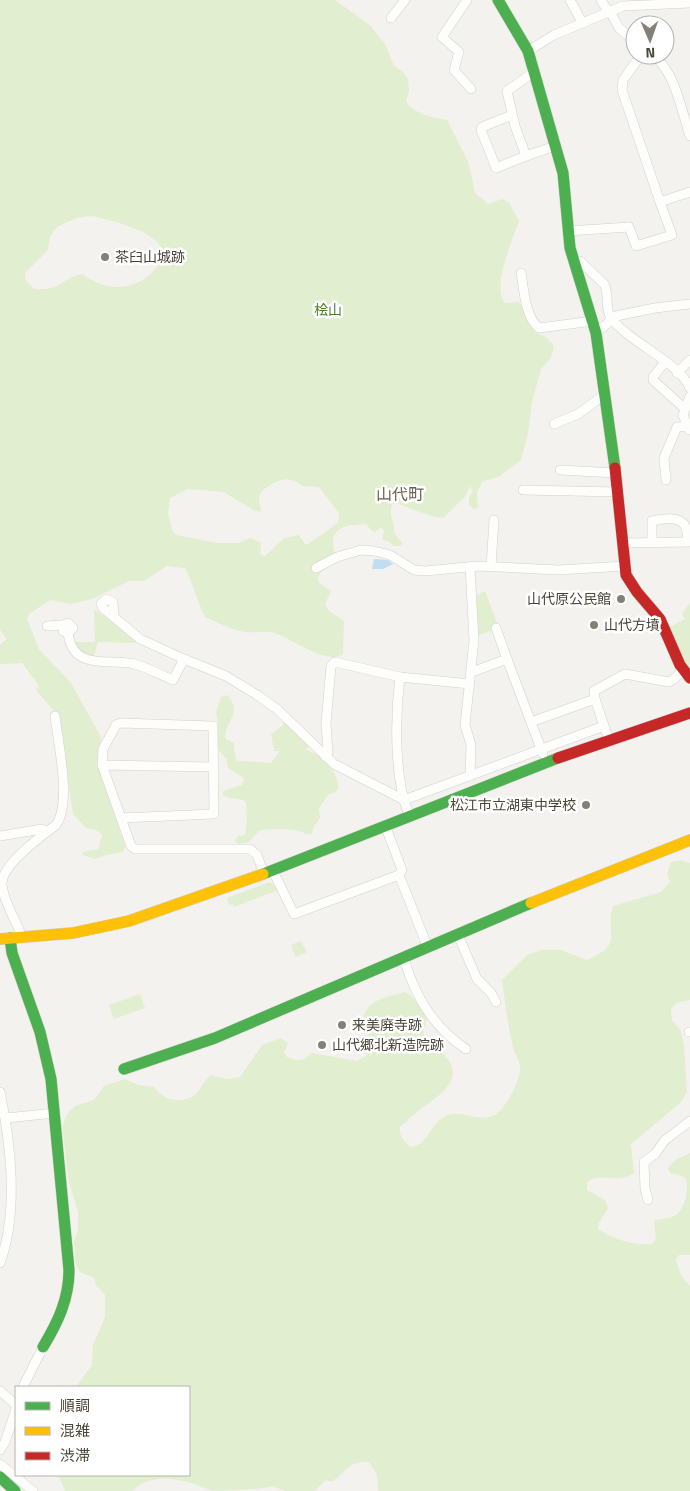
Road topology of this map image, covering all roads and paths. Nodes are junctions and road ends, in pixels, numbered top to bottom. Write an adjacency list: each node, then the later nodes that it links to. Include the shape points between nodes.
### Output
1 (405, 0): 8 (street)
2 (467, 0): 15 (street, via 442,37 459,52 454,70)
3 (498, 0): 11 (main road)
4 (570, 0): 9 (street)
5 (601, 0): 7 (street)
6 (686, 2): 7 (street, via 628,6)
7 (609, 11): 9 (street); 10 (street)
8 (391, 18)
9 (582, 22): 11 (street)
10 (625, 33)
11 (528, 51): 14 (main road)
12 (634, 65): 21 (street, via 623,80 622,90)
13 (663, 65): 17 (street, via 670,76)
14 (534, 72): 16 (street, via 507,91); 18 (main road)
15 (471, 89)
16 (512, 115): 19 (street); 19 (street, via 481,130 496,168)
17 (690, 136)
18 (555, 146): 19 (street); 22 (main road, via 565,184)
19 (526, 156)
20 (690, 192): 21 (street)
21 (660, 202): 22 (street, via 672,235 636,246 629,227)
22 (568, 232): 23 (main road)
23 (574, 261): 26 (street, via 580,261 604,284 608,313); 27 (main road)
24 (521, 274): 27 (street, via 529,312 539,328)
25 (690, 304): 26 (street, via 655,308)
26 (612, 319): 27 (street); 29 (street, via 632,339)
27 (595, 327): 32 (main road)
28 (690, 360): 30 (street)
29 (665, 362): 30 (street); 34 (street, via 653,380)
30 (678, 372): 31 (street)
31 (690, 388)
32 (604, 395): 35 (street, via 578,414); 38 (main road)
33 (690, 396): 34 (street)
34 (684, 408): 36 (street, via 684,419)
35 (554, 424)
36 (689, 428): 39 (street, via 677,426 664,458)
37 (560, 470): 38 (street)
38 (616, 472): 41 (main road)
39 (666, 480)
40 (523, 490): 41 (street)
41 (618, 492): 45 (main road)
42 (494, 520): 48 (street)
43 (688, 541): 44 (street); 44 (street, via 683,521 678,518 652,521)
44 (652, 542): 45 (street)
45 (623, 543): 46 (main road)
46 (625, 566): 48 (street, via 558,570); 56 (main road, via 631,584 664,626)
47 (470, 567): 48 (street); 49 (street, via 414,570 390,555 361,550); 55 (street, via 474,633)
48 (490, 567)
49 (316, 568)
50 (114, 617): 53 (street, via 140,639)
51 (46, 626): 53 (street, via 65,629 76,651 89,661 136,665 173,680)
52 (496, 628): 54 (street)
53 (184, 659): 66 (street, via 226,676 257,695 277,709)
54 (507, 659): 55 (street); 62 (street)
55 (472, 672): 58 (street)
56 (686, 674): 59 (street, via 669,682 626,674 594,691)
57 (400, 677): 58 (street); 66 (street, via 335,662 331,666); 71 (street, via 396,724)
58 (470, 684): 70 (street, via 465,725 471,745)
59 (595, 699): 62 (street); 63 (street)
60 (690, 713): 64 (main road)
61 (54, 716): 75 (street, via 63,806 61,817)
62 (531, 722): 65 (street)
63 (604, 726): 64 (street); 65 (street)
64 (609, 740): 67 (main road)
65 (542, 750): 67 (street); 70 (street)
66 (326, 757): 71 (street)
67 (546, 762): 72 (main road)
68 (102, 765): 69 (street); 69 (street, via 103,749 116,725 121,723 213,726); 73 (street)
69 (213, 767): 73 (street, via 214,814)
70 (470, 776): 71 (street)
71 (404, 800): 72 (street)
72 (409, 815): 74 (main road)
73 (121, 818): 78 (street, via 135,849 250,849)
74 (385, 825): 78 (main road); 79 (street, via 402,870)
75 (47, 832): 76 (street, via 42,829); 81 (street, via 9,865 2,882)
76 (0, 836)
77 (690, 840): 80 (main road)
78 (269, 873): 79 (street, via 294,914); 81 (main road, via 129,921 73,933)
79 (399, 875): 82 (street)
80 (458, 935): 82 (main road); 84 (street, via 477,979)
81 (10, 938): 88 (main road, via 12,953 46,1053)
82 (428, 948): 83 (main road)
83 (404, 958): 85 (street, via 412,986 427,1012); 86 (main road, via 215,1038)
84 (496, 1002)
85 (466, 1049)
86 (124, 1069)
87 (0, 1092): 89 (street)
88 (55, 1113): 89 (street); 93 (main road, via 69,1284 62,1313)
89 (6, 1118): 92 (street, via 12,1203 7,1243)
90 (690, 1121): 91 (street, via 644,1162)
91 (648, 1200)
92 (0, 1263)
93 (43, 1347): 94 (street)
94 (24, 1386)
95 (0, 1391): 96 (street)
96 (15, 1403)
97 (15, 1412): 98 (street)
98 (0, 1450)
99 (0, 1464): 104 (street)
100 (0, 1477): 103 (main road)
101 (0, 1487): 102 (main road)
102 (4, 1491)
103 (15, 1491)
104 (33, 1491)

